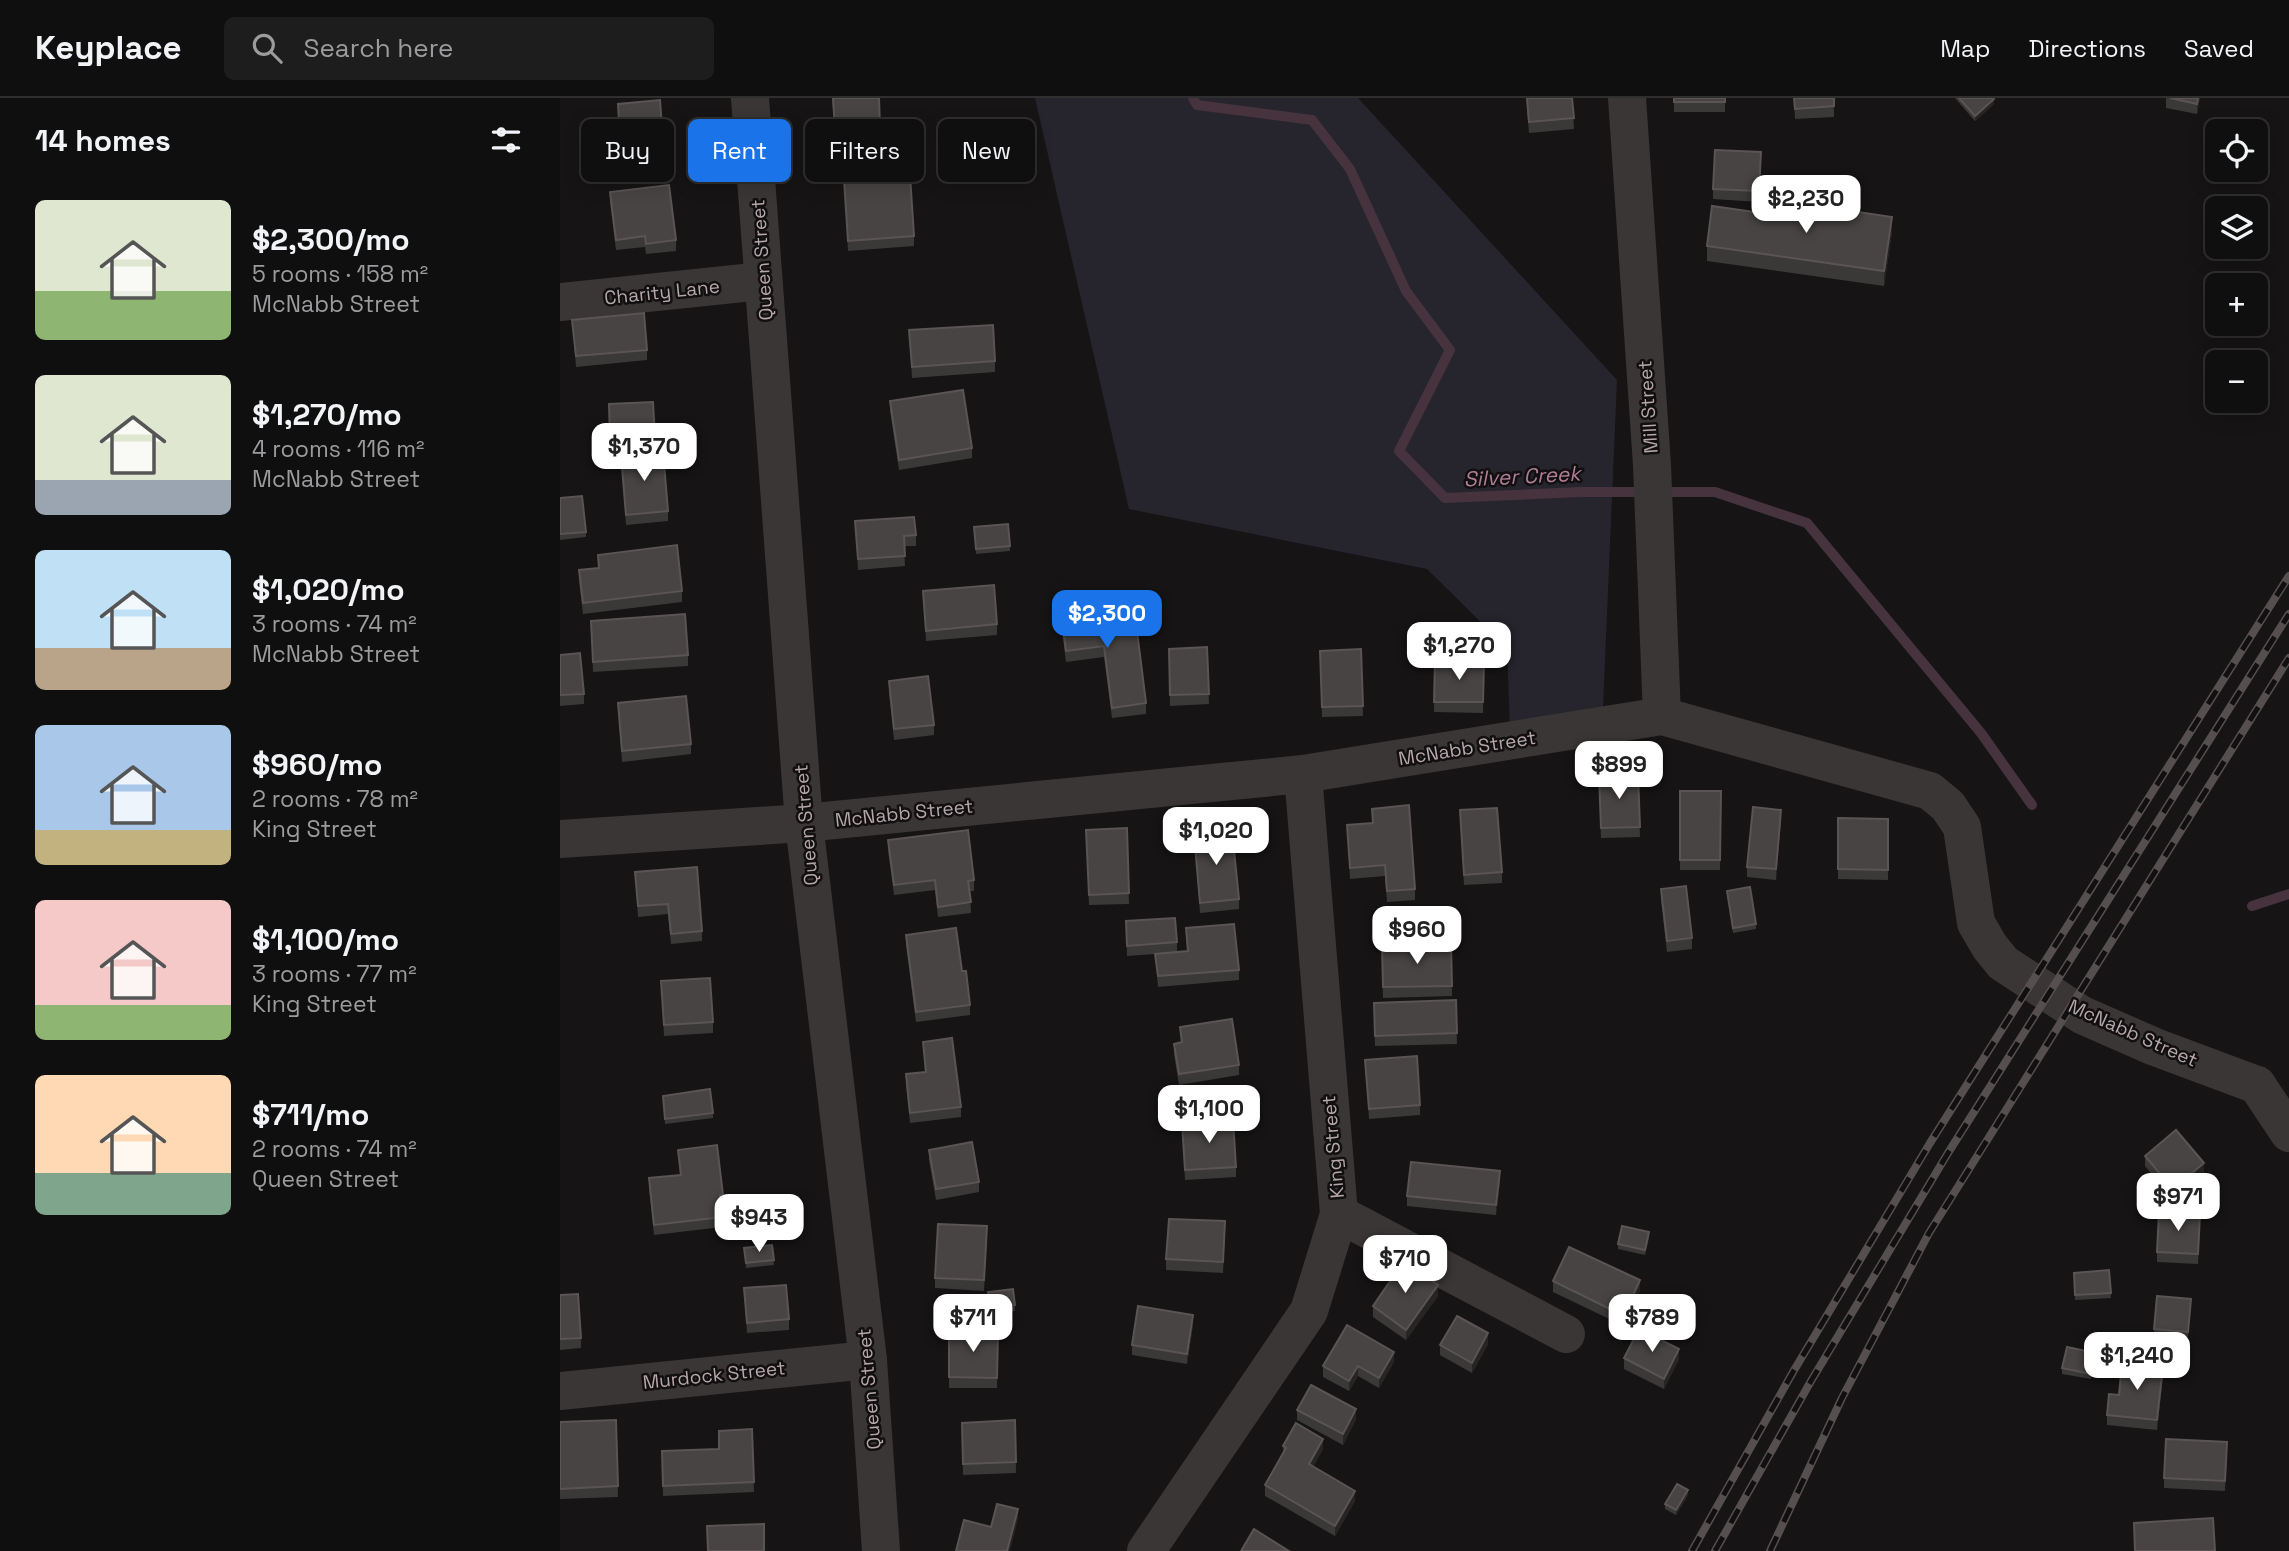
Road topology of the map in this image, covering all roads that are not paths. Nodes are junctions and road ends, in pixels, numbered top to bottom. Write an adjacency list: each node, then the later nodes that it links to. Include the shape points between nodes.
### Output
1 (750, 98): 3 (street, Queen Street)
2 (1627, 98): 5 (street, Mill Street, via 1652,465)
3 (763, 281): 4 (street, Charity Lane); 7 (street, Queen Street)
4 (560, 302)
5 (1662, 716): 6 (street, McNabb Street); 9 (street, McNabb Street, via 1930,791 1962,827 1976,923 2003,963 2082,1015 2155,1047)
6 (1303, 774): 7 (street, McNabb Street); 11 (street, King Street)
7 (804, 823): 8 (street, McNabb Street); 13 (street, Queen Street)
8 (560, 839)
9 (2273, 1081): 10 (street)
10 (2289, 1133)
11 (1339, 1214): 12 (street); 16 (street, King Street, via 1309,1311)
12 (1566, 1334)
13 (867, 1360): 14 (street, Murdock Street); 15 (street, Queen Street)
14 (560, 1391)
15 (881, 1551)
16 (1146, 1551)

